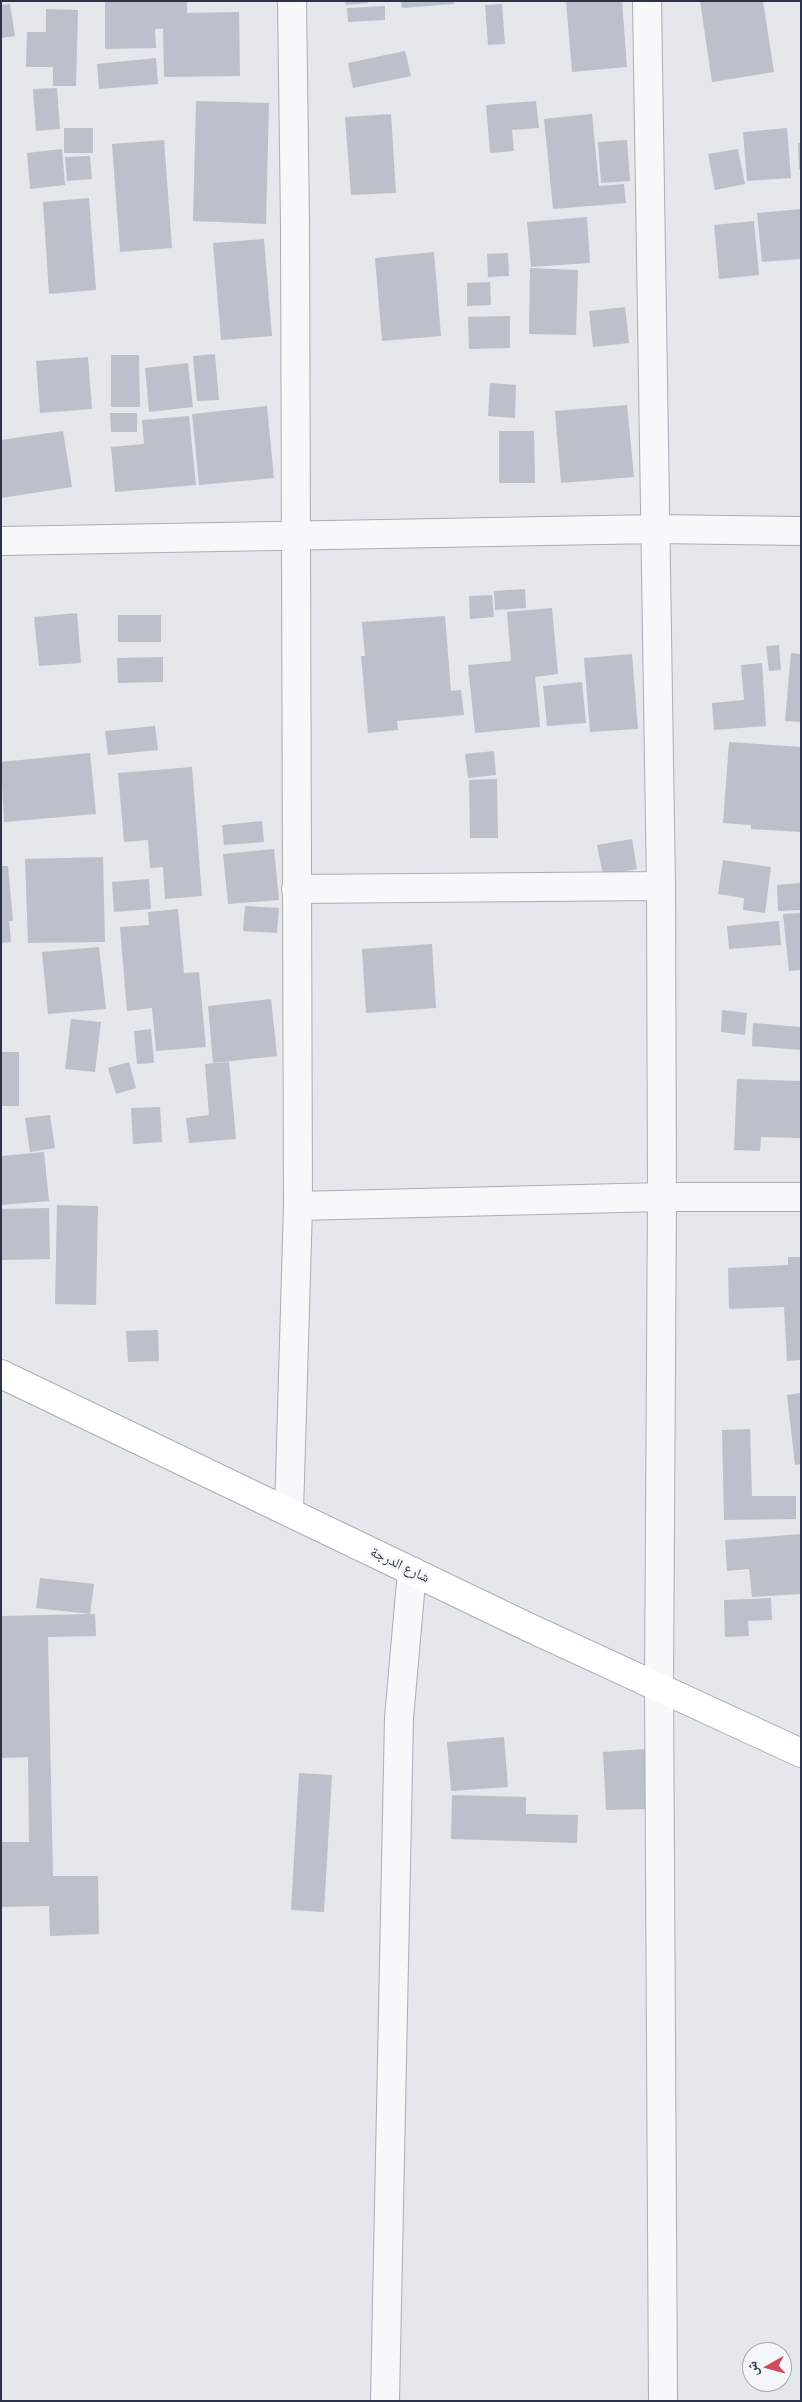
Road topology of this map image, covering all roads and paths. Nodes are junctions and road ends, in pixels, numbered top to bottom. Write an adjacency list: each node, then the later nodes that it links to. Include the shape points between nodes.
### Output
1 (292, 1): 5 (street)
2 (647, 1): 3 (street)
3 (656, 529): 4 (street); 5 (street); 7 (street)
4 (801, 531)
5 (297, 536): 6 (street); 8 (street)
6 (1, 541)
7 (660, 886): 8 (street); 9 (street)
8 (296, 889): 11 (street)
9 (662, 1197): 10 (street); 11 (street); 15 (street)
10 (801, 1197)
11 (298, 1206): 13 (street)
12 (1, 1374): 13 (street, شارع الدرجة)
13 (289, 1512): 14 (street, شارع الدرجة)
14 (412, 1570): 15 (street, شارع الدرجة); 17 (street, via 399,1718)
15 (659, 1686): 16 (street, شارع الدرجة); 18 (street)
16 (801, 1753)
17 (385, 2401)
18 (663, 2401)

